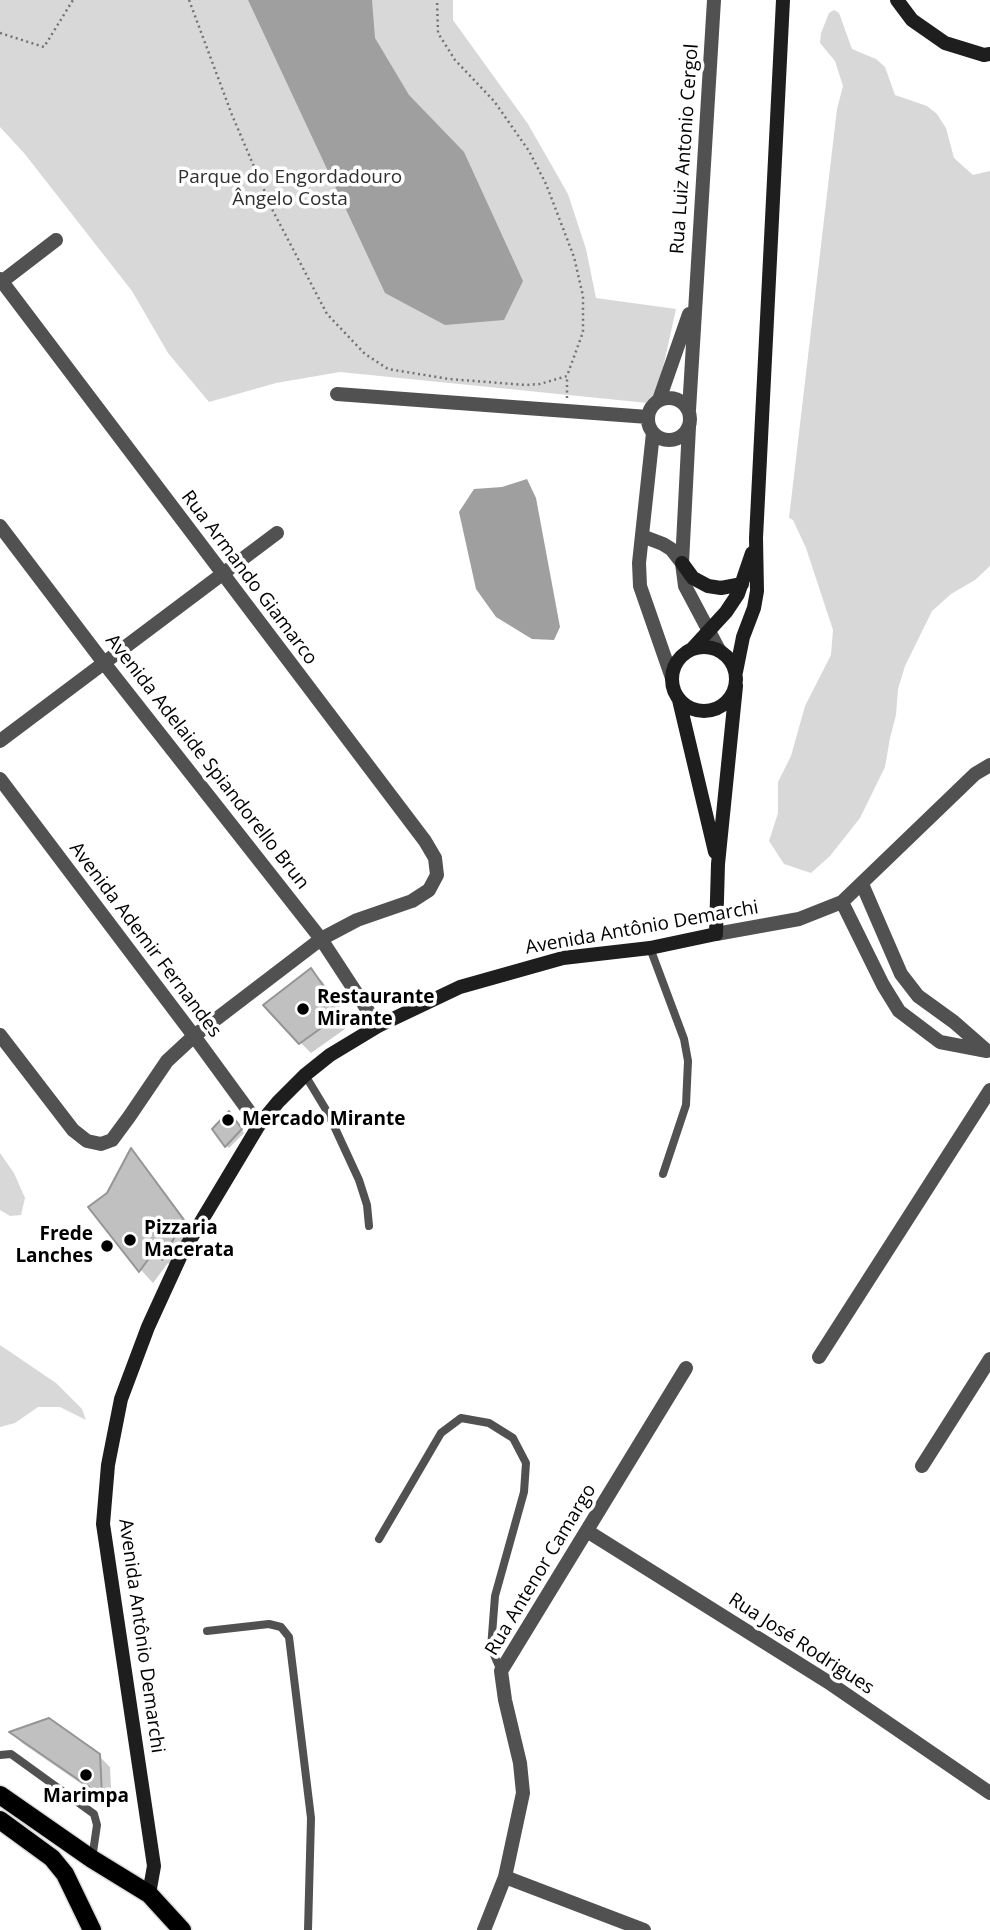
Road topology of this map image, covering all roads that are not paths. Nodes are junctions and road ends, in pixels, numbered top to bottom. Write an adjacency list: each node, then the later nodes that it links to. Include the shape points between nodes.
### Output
1 (714, 0): 7 (street, Rua Luiz Antonio Cergol)
2 (783, 0): 17 (street)
3 (897, 0): 4 (street, via 912,20 945,43)
4 (990, 54)
5 (56, 240): 6 (street)
6 (1, 281): 19 (street, Rua Armando Giamarco)
7 (695, 300): 9 (street, Rua Luiz Antonio Cergol); 10 (street, Rua Luiz Antonio Cergol)
8 (337, 394): 11 (street)
9 (659, 400): 10 (street, via 676,398); 11 (street, Rua Luiz Antonio Cergol)
10 (689, 410): 12 (street, Rua Luiz Antonio Cergol)
11 (648, 417): 13 (street)
12 (689, 427): 13 (street, via 677,439); 18 (street, Rua Luiz Antonio Cergol)
13 (653, 433): 16 (street)
14 (0, 526): 24 (street, Avenida Adelaide Spiandorello Brun)
15 (277, 533): 19 (street)
16 (642, 536): 18 (street, via 671,549); 25 (street, via 640,586)
17 (756, 538): 20 (street); 26 (street, via 757,591)
18 (682, 563): 20 (street, via 693,578 708,586); 21 (street, Rua Luiz Antonio Cergol, via 685,586)
19 (222, 574): 24 (street); 35 (street, Rua Armando Giamarco, via 435,858 437,874 429,890)
20 (743, 584): 21 (street)
21 (708, 630): 22 (street); 23 (street, Rua Luiz Antonio Cergol)
22 (692, 649): 23 (street); 25 (street, via 674,666)
23 (719, 650): 26 (street, via 730,659)
24 (104, 663): 28 (street); 35 (street, Avenida Adelaide Spiandorello Brun)
25 (672, 678): 27 (street)
26 (736, 679): 27 (street, via 732,697 712,711 700,712); 31 (street)
27 (679, 700): 31 (street)
28 (0, 741)
29 (990, 765): 32 (street, Avenida Antônio Demarchi, via 975,774)
30 (0, 779): 39 (street, Avenida Ademir Fernandes)
31 (718, 864): 34 (street)
32 (862, 884): 33 (street, Avenida Antônio Demarchi); 40 (street, via 901,974 918,996)
33 (842, 902): 34 (street, Avenida Antônio Demarchi, via 799,919); 40 (street, via 900,1010 940,1042)
34 (716, 934): 36 (street, Avenida Antônio Demarchi)
35 (321, 939): 37 (street, Avenida Adelaide Spiandorello Brun); 39 (street)
36 (650, 948): 37 (street, Avenida Antônio Demarchi, via 563,958 460,987); 44 (lane, via 688,1061 686,1105)
37 (378, 1026): 41 (street, Avenida Antônio Demarchi)
38 (0, 1035): 39 (street, via 73,1130 87,1141 101,1144 112,1140 167,1061)
39 (194, 1036): 43 (street, Avenida Ademir Fernandes)
40 (988, 1052)
41 (305, 1075): 43 (street, Avenida Antônio Demarchi); 45 (lane, via 355,1170)
42 (990, 1090): 46 (street)
43 (259, 1125): 60 (street, Avenida Antônio Demarchi, via 181,1255 148,1328 121,1399 108,1465 103,1524 154,1866)
44 (663, 1174)
45 (369, 1226)
46 (819, 1357)
47 (990, 1359): 49 (street)
48 (687, 1368): 50 (street, Rua Antenor Camargo)
49 (922, 1466)
50 (587, 1531): 53 (street, Rua Antenor Camargo); 55 (street, Rua José Rodrigues, via 828,1682)
51 (379, 1539): 53 (lane, via 441,1433 461,1418 489,1423 513,1438 526,1463 524,1492 495,1597 491,1648)
52 (207, 1631): 63 (lane, via 269,1623 281,1627 289,1637 311,1818)
53 (501, 1671): 59 (street, Rua Antenor Camargo, via 523,1793)
54 (0, 1755): 58 (lane, via 11,1754 94,1814)
55 (990, 1793)
56 (0, 1795): 58 (main road)
57 (0, 1820): 61 (main road, via 52,1858 65,1874)
58 (92, 1859): 60 (main road)
59 (505, 1877): 64 (street, Rua Antenor Camargo); 65 (street)
60 (149, 1894): 62 (main road)
61 (92, 1930)
62 (182, 1930)
63 (308, 1930)
64 (484, 1930)
65 (644, 1930)

